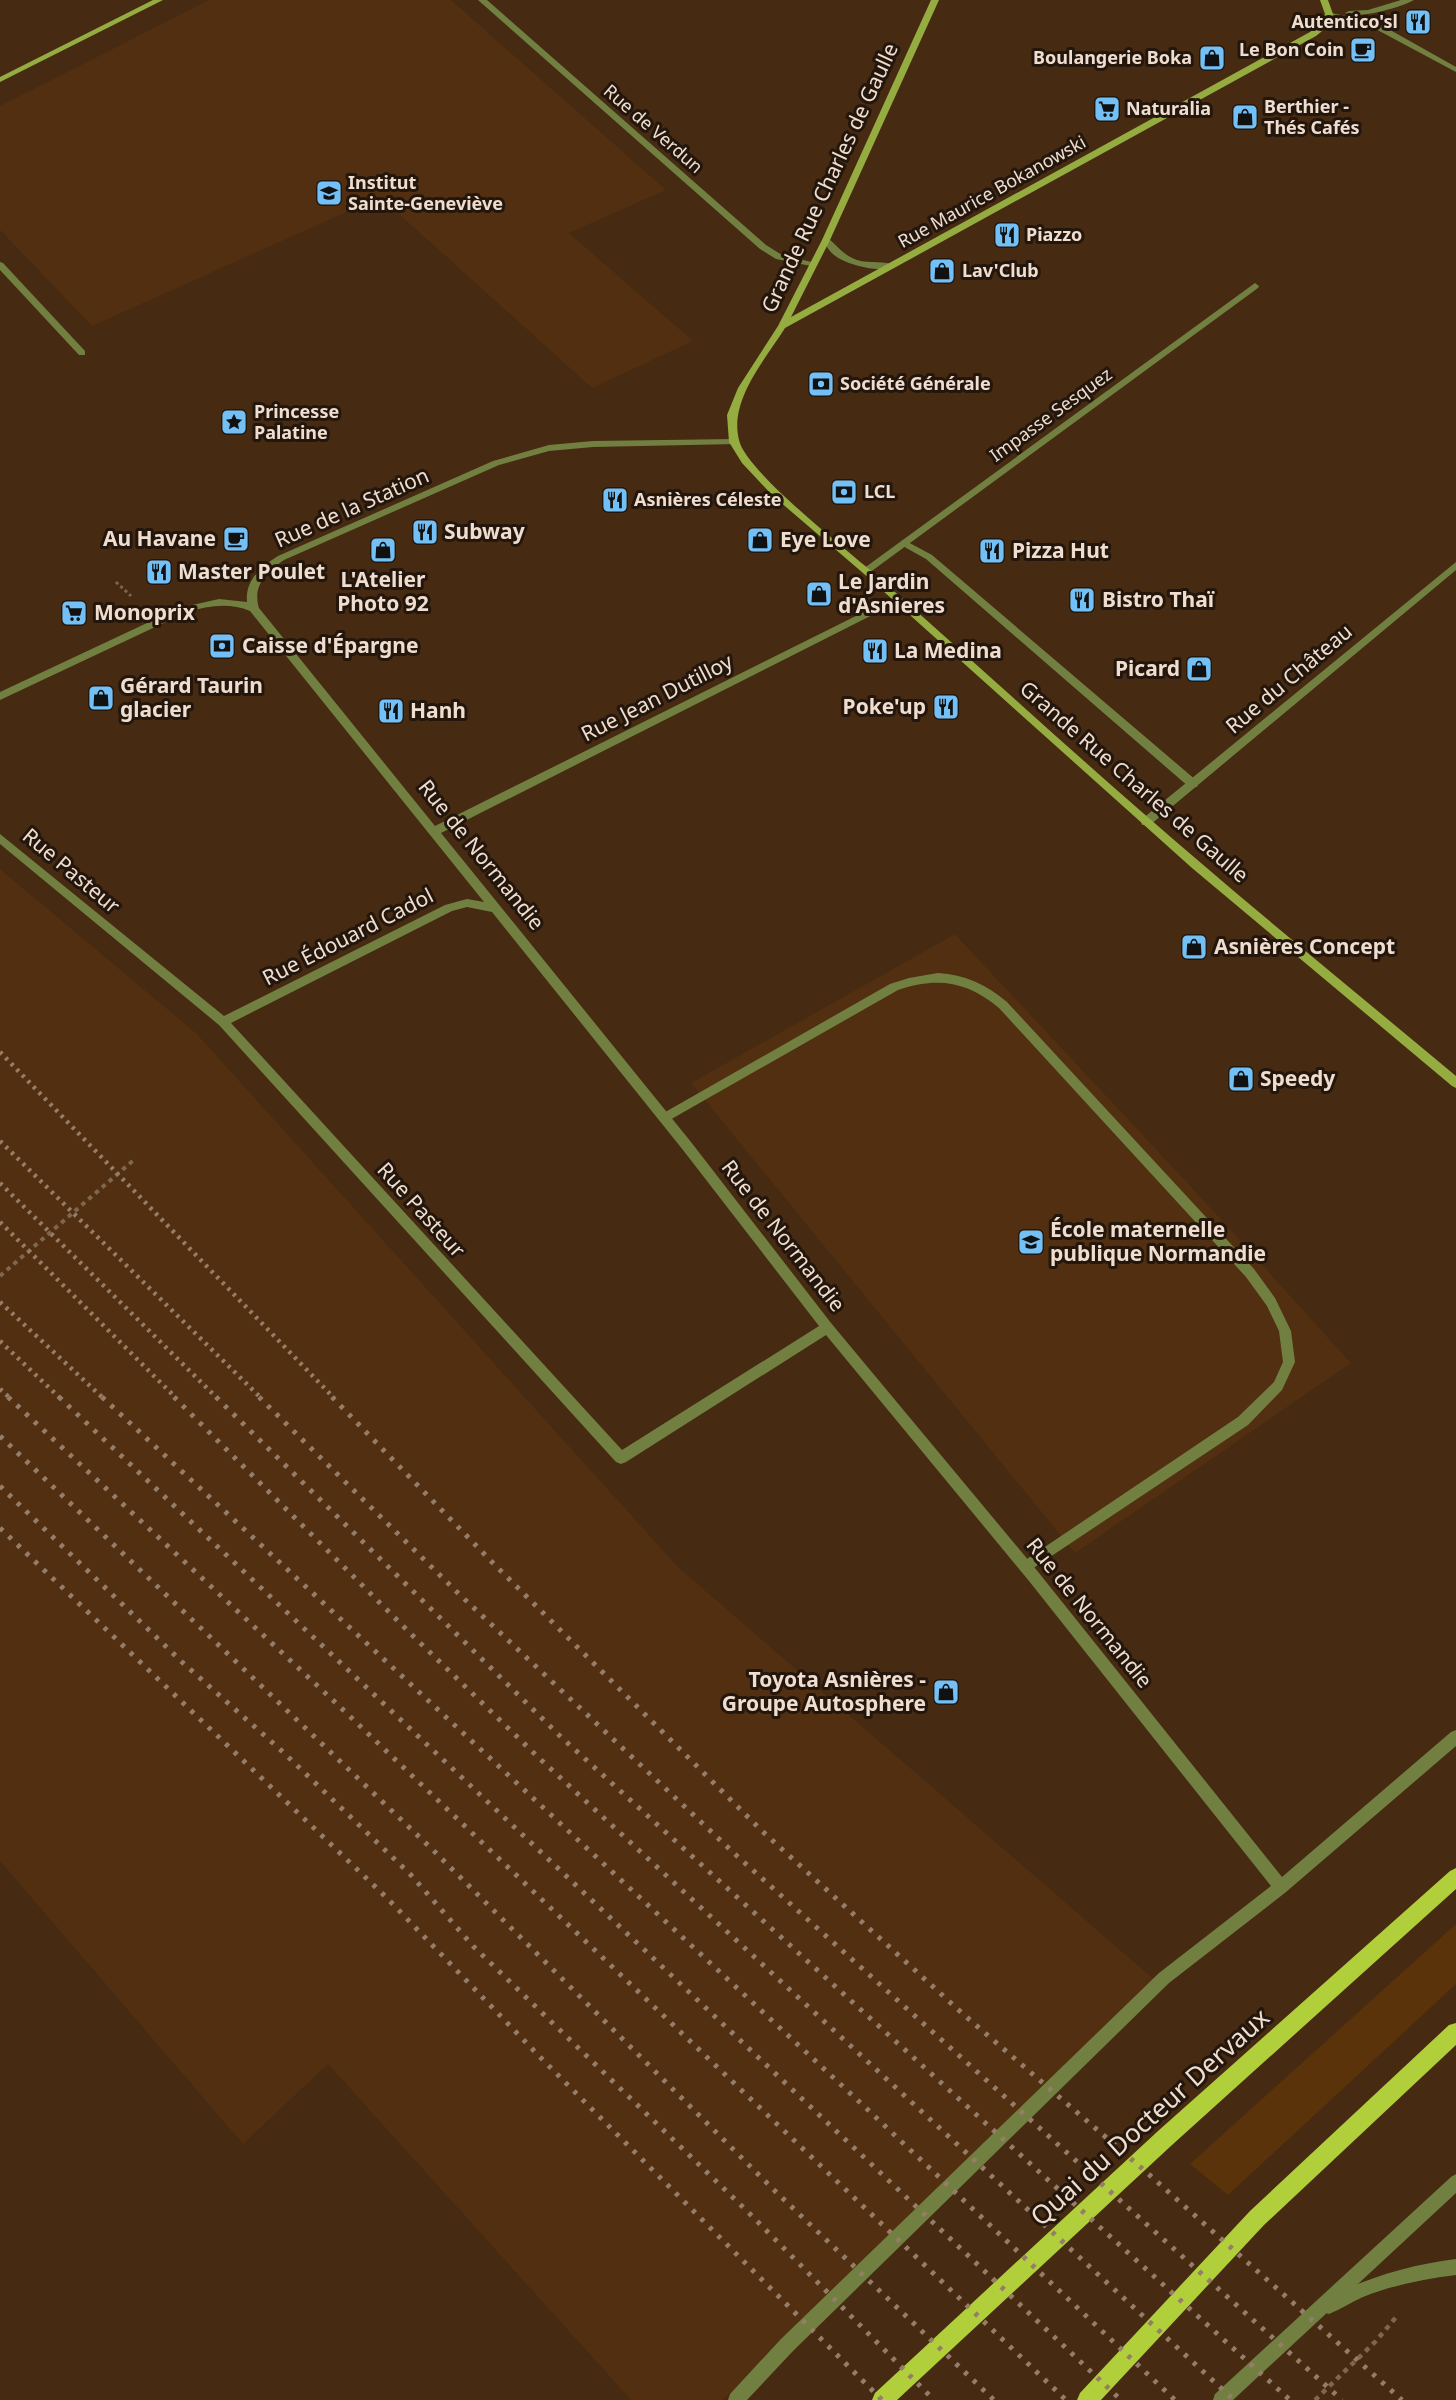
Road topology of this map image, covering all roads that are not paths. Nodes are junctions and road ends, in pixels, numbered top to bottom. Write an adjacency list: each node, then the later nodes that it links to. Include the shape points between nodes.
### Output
1 (159, 0): 8 (main road)
2 (482, 0): 11 (street, Rue de Verdun, via 763,248 779,257)
3 (935, 0): 9 (main road, Grande Rue Charles de Gaulle)
4 (1324, 0): 6 (main road)
5 (1410, 0): 6 (street, via 1368,12)
6 (1329, 14): 7 (street, via 1373,24); 12 (main road, Rue Maurice Bokanowski, via 1313,34)
7 (1456, 70)
8 (0, 80)
9 (826, 240): 11 (main road, Grande Rue Charles de Gaulle); 12 (street, via 843,258)
10 (0, 265): 15 (street)
11 (813, 265): 14 (main road, Grande Rue Charles de Gaulle)
12 (891, 267): 14 (main road, Rue Maurice Bokanowski)
13 (1255, 286): 17 (street, Impasse Sesquez)
14 (782, 326): 16 (main road, Grande Rue Charles de Gaulle, via 733,410)
15 (82, 353)
16 (734, 442): 18 (main road, Grande Rue Charles de Gaulle, via 775,493); 21 (street, Rue de la Station, via 567,446 496,463 281,558 266,568 251,589)
17 (904, 543): 18 (street, Impasse Sesquez); 23 (street, via 929,557)
18 (866, 571): 20 (main road, Grande Rue Charles de Gaulle)
19 (1453, 571): 23 (street, Rue du Château)
20 (897, 599): 24 (main road, Grande Rue Charles de Gaulle); 25 (street, Rue Jean Dutilloy)
21 (255, 609): 22 (street, via 232,601 183,610); 25 (street, Rue de Normandie)
22 (0, 696)
23 (1193, 784): 24 (street, Rue du Château)
24 (1146, 822): 29 (main road, Grande Rue Charles de Gaulle)
25 (435, 831): 27 (street, Rue de Normandie)
26 (0, 838): 28 (street, Rue Pasteur)
27 (495, 908): 28 (street, Rue Édouard Cadol, via 467,903 449,908); 30 (street, Rue de Normandie)
28 (223, 1022): 31 (street, Rue Pasteur, via 621,1458)
29 (1456, 1083)
30 (664, 1118): 31 (street, Rue de Normandie); 32 (street, via 894,987 929,977 964,982 987,992 1003,1005 1250,1273 1285,1331 1289,1362 1278,1386 1243,1421)
31 (827, 1327): 32 (street, Rue de Normandie)
32 (1026, 1567): 35 (street, Rue de Normandie)
33 (1456, 1737): 35 (street)
34 (1456, 1877): 41 (main road, Quai du Docteur Dervaux, via 1165,2138)
35 (1281, 1887): 40 (street, via 1164,1978 787,2345)
36 (1456, 2032): 42 (main road, via 1257,2218)
37 (1456, 2182): 39 (street)
38 (1456, 2267): 39 (street, via 1390,2279 1349,2295)
39 (1316, 2314): 43 (street)
40 (736, 2400)
41 (882, 2400)
42 (1087, 2400)
43 (1221, 2400)

